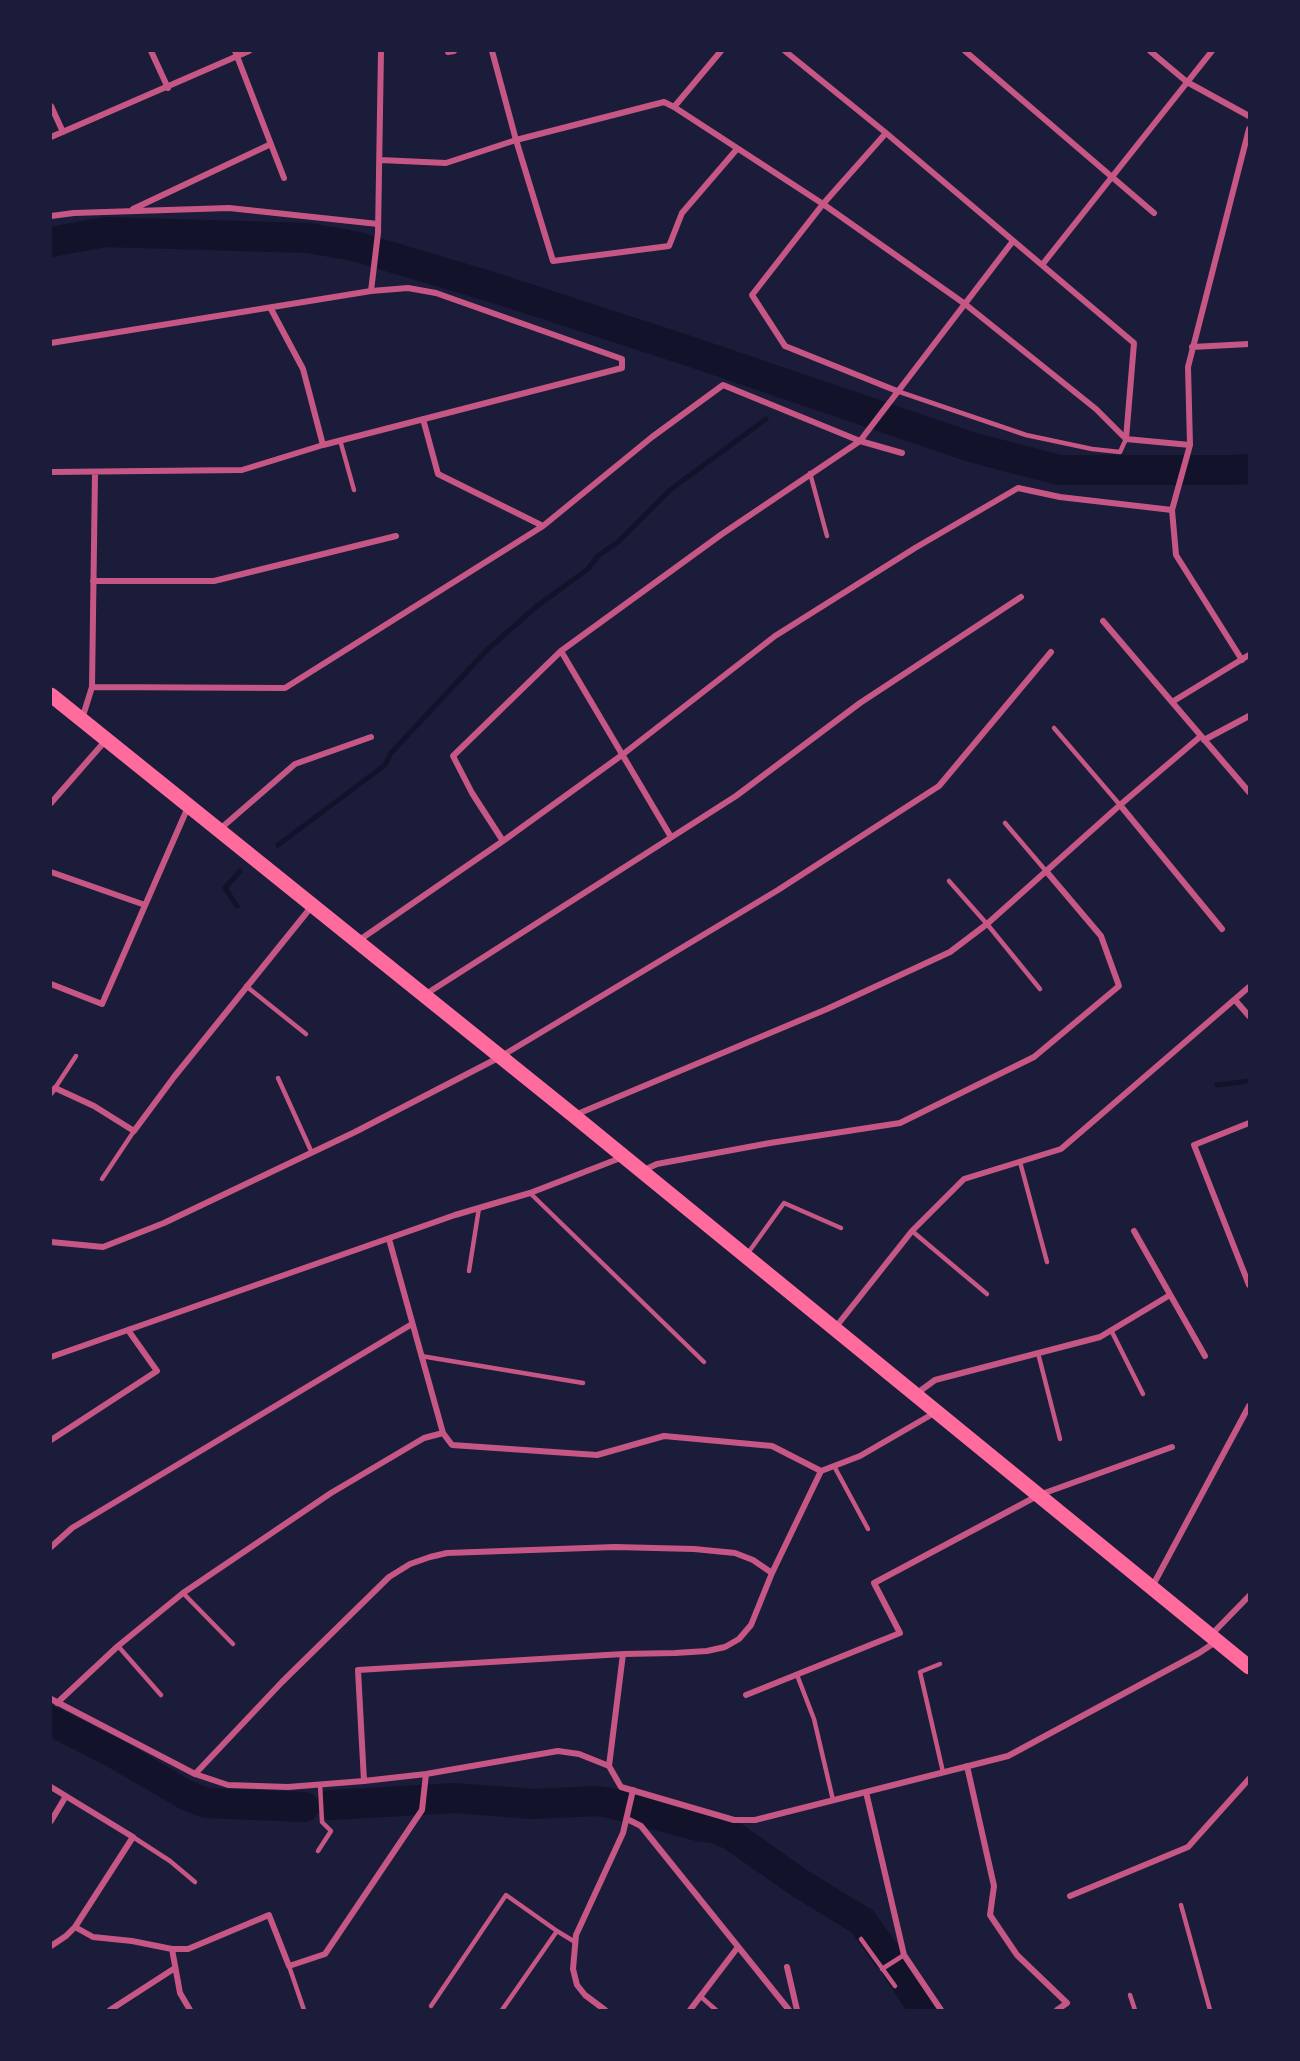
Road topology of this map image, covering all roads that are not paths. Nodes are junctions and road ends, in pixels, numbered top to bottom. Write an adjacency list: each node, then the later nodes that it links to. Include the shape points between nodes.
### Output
1 (151, 51): 12 (street)
2 (249, 51): 10 (street)
3 (381, 51): 23 (street)
4 (492, 51): 20 (street)
5 (721, 51): 14 (street)
6 (785, 51): 18 (street)
7 (964, 51): 25 (street)
8 (1150, 51): 11 (street)
9 (1212, 51): 11 (street)
10 (236, 54): 12 (street); 21 (street)
11 (1187, 82): 15 (street); 25 (street)
12 (168, 88): 17 (street)
13 (51, 106): 17 (street)
14 (674, 107): 20 (street, via 664,102); 22 (street)
15 (1249, 116)
16 (1249, 129): 38 (street)
17 (63, 132): 19 (street)
18 (886, 133): 26 (street); 31 (street)
19 (51, 137)
20 (516, 140): 22 (street, via 553,261 669,246 682,213); 23 (street, via 446,163)
21 (271, 144): 24 (street); 27 (street)
22 (737, 149): 26 (street)
23 (380, 160): 30 (street)
24 (284, 178)
25 (1113, 178): 28 (street); 32 (street)
26 (823, 204): 34 (street); 39 (street, via 752,295 785,346)
27 (129, 211): 29 (street); 30 (street, via 229,208)
28 (1154, 213)
29 (51, 216)
30 (378, 224): 33 (street)
31 (1013, 241): 32 (street); 34 (street)
32 (1042, 265): 41 (street, via 1134,343)
33 (371, 291): 35 (street); 40 (street, via 408,288 436,293 622,359 622,368)
34 (965, 304): 39 (street); 41 (street, via 1096,409)
35 (271, 309): 36 (street); 44 (street, via 303,369)
36 (51, 343)
37 (1249, 344): 38 (street)
38 (1192, 347): 45 (street, via 1188,367)
39 (897, 391): 41 (lane, via 1026,435 1092,449 1120,452); 43 (street)
40 (423, 419): 42 (street); 52 (street, via 438,474)
41 (1126, 439): 45 (street)
42 (340, 440): 44 (street); 50 (lane)
43 (860, 441): 46 (street); 49 (street); 52 (street, via 723,385)
44 (323, 445): 48 (street, via 242,470)
45 (1191, 445): 51 (street)
46 (902, 453)
47 (51, 472): 48 (street)
48 (95, 473): 55 (street)
49 (810, 473): 54 (lane); 58 (street)
50 (354, 490)
51 (1172, 510): 61 (street, via 1176,555); 71 (street, via 1018,488 775,636)
52 (543, 526): 62 (street, via 285,688)
53 (396, 536): 55 (street, via 214,581)
54 (827, 536)
55 (93, 581): 62 (street)
56 (1022, 597): 78 (street, via 860,703 736,796)
57 (1103, 621): 64 (street)
58 (561, 651): 71 (street); 79 (street, via 453,756)
59 (1051, 652): 97 (street, via 939,786 778,890)
60 (1249, 655): 61 (street)
61 (1242, 660): 64 (street)
62 (93, 687): 66 (street)
63 (51, 695): 66 (main road)
64 (1172, 702): 69 (street)
65 (1249, 716): 69 (street)
66 (82, 720): 70 (main road)
67 (1054, 728): 74 (lane)
68 (370, 737): 77 (street, via 296,764)
69 (1203, 738): 72 (street); 74 (street)
70 (107, 740): 73 (street); 75 (main road)
71 (622, 755): 78 (street); 79 (street)
72 (1249, 792)
73 (51, 803)
74 (1120, 805): 80 (street); 86 (street)
75 (189, 806): 77 (main road); 83 (street)
76 (1005, 823): 80 (lane)
77 (219, 830): 84 (main road)
78 (671, 837): 92 (street)
79 (503, 841): 87 (street)
80 (1046, 870): 85 (street); 106 (street, via 1101,936 1119,986 1034,1058 900,1123 770,1143 657,1164)
81 (51, 872): 83 (street)
82 (949, 881): 85 (lane)
83 (145, 905): 88 (street, via 102,1004)
84 (312, 905): 87 (main road); 89 (street)
85 (987, 924): 91 (lane); 100 (street, via 950,952 827,1009)
86 (1222, 929)
87 (358, 942): 92 (main road)
88 (51, 984)
89 (246, 986): 95 (lane); 102 (street)
90 (1249, 987): 93 (street)
91 (1040, 989)
92 (424, 996): 97 (main road)
93 (1235, 1000): 94 (street); 105 (street, via 1061,1149)
94 (1249, 1016)
95 (306, 1034)
96 (76, 1056): 99 (lane)
97 (500, 1057): 100 (main road); 103 (street)
98 (279, 1078): 103 (lane)
99 (53, 1091): 102 (street, via 94,1106)
100 (573, 1115): 104 (main road)
101 (1249, 1123): 118 (street, via 1194,1145)
102 (134, 1131): 107 (lane)
103 (312, 1153): 114 (street, via 164,1223 103,1247)
104 (623, 1156): 106 (main road); 108 (street)
105 (1020, 1162): 111 (street, via 964,1179); 116 (lane)
106 (641, 1171): 115 (main road)
107 (102, 1179)
108 (530, 1193): 109 (street); 129 (lane)
109 (479, 1208): 113 (street); 117 (lane)
110 (841, 1228): 115 (lane, via 784,1203)
111 (912, 1231): 119 (lane); 122 (street)
112 (1134, 1231): 120 (street)
113 (389, 1239): 121 (street); 123 (street)
114 (51, 1242)
115 (745, 1256): 122 (main road)
116 (1047, 1262)
117 (469, 1271)
118 (1249, 1285)
119 (987, 1294)
120 (1170, 1295): 124 (street); 127 (street)
121 (412, 1324): 126 (street); 143 (street, via 72,1528)
122 (834, 1328): 132 (main road)
123 (128, 1330): 128 (street); 137 (street, via 157,1371)
124 (1111, 1330): 125 (street, via 1100,1337); 131 (lane)
125 (1038, 1353): 132 (street, via 934,1380); 136 (lane)
126 (421, 1356): 130 (lane); 135 (street)
127 (1205, 1356)
128 (51, 1357)
129 (704, 1362)
130 (583, 1383)
131 (1143, 1394)
132 (915, 1395): 134 (main road)
133 (1249, 1406): 145 (street)
134 (936, 1412): 139 (street, via 860,1456); 141 (main road)
135 (443, 1433): 140 (street, via 452,1445 597,1455 664,1436 772,1446); 146 (street, via 424,1438 331,1493)
136 (1059, 1438)
137 (51, 1440)
138 (1172, 1448): 141 (street)
139 (834, 1466): 140 (street); 142 (lane)
140 (821, 1471): 144 (street)
141 (1039, 1495): 145 (main road); 154 (street, via 874,1583 900,1633)
142 (868, 1529)
143 (51, 1547)
144 (772, 1573): 151 (street, via 751,1625 725,1647 697,1652); 161 (street, via 735,1553 694,1549 615,1547 447,1553 430,1557 389,1577)
145 (1152, 1587): 148 (main road)
146 (183, 1593): 149 (lane); 150 (street)
147 (1249, 1596): 148 (street)
148 (1214, 1638): 153 (main road); 159 (street, via 1199,1653 1017,1752)
149 (233, 1644)
150 (118, 1646): 155 (lane); 157 (street)
151 (623, 1654): 158 (street); 164 (street, via 358,1670)
152 (940, 1664): 160 (lane, via 920,1672)
153 (1249, 1667)
154 (797, 1674): 156 (street); 170 (lane, via 814,1719)
155 (161, 1695)
156 (746, 1695)
157 (54, 1701): 161 (street)
158 (609, 1766): 162 (street, via 579,1754 558,1751); 167 (street, via 621,1787)
159 (967, 1766): 160 (street); 204 (street, via 994,1886 990,1915 1017,1955 1067,2003)
160 (943, 1772): 168 (street)
161 (195, 1774): 165 (street, via 228,1785)
162 (426, 1774): 164 (street); 186 (street, via 422,1810 324,1954)
163 (1249, 1779): 176 (street, via 1188,1847)
164 (364, 1781): 165 (street)
165 (320, 1784): 174 (lane, via 322,1822 331,1831)
166 (51, 1787): 169 (street)
167 (633, 1790): 170 (street, via 734,1820 755,1820); 171 (street)
168 (866, 1792): 170 (street); 185 (street)
169 (66, 1796): 172 (street); 173 (street)
170 (833, 1800)
171 (627, 1816): 181 (street); 183 (street, via 641,1826)
172 (51, 1821)
173 (133, 1837): 175 (lane); 178 (street)
174 (318, 1851)
175 (195, 1882)
176 (1070, 1896)
177 (1181, 1905): 206 (lane)
178 (75, 1927): 182 (street); 184 (street, via 93,1937)
179 (556, 1931): 181 (lane); 193 (lane, via 506,1895); 197 (lane)
180 (861, 1939): 189 (lane)
181 (575, 1942): 198 (street, via 573,1969 577,1985)
182 (51, 1946)
183 (738, 1947): 192 (street); 201 (street)
184 (172, 1949): 186 (street, via 188,1949 268,1915); 188 (street)
185 (904, 1955): 189 (lane); 203 (street)
186 (289, 1966): 196 (lane)
187 (787, 1967): 202 (street)
188 (175, 1968): 194 (street); 195 (street, via 180,1993)
189 (882, 1969): 190 (lane)
190 (895, 1986)
191 (1130, 1995): 205 (lane)
192 (700, 1996): 199 (street); 200 (lane)
193 (431, 2006)
194 (110, 2010)
195 (190, 2010)
196 (304, 2010)
197 (502, 2010)
198 (605, 2010)
199 (690, 2010)
200 (717, 2010)
201 (789, 2010)
202 (797, 2010)
203 (941, 2010)
204 (1057, 2010)
205 (1135, 2010)
206 (1210, 2010)

